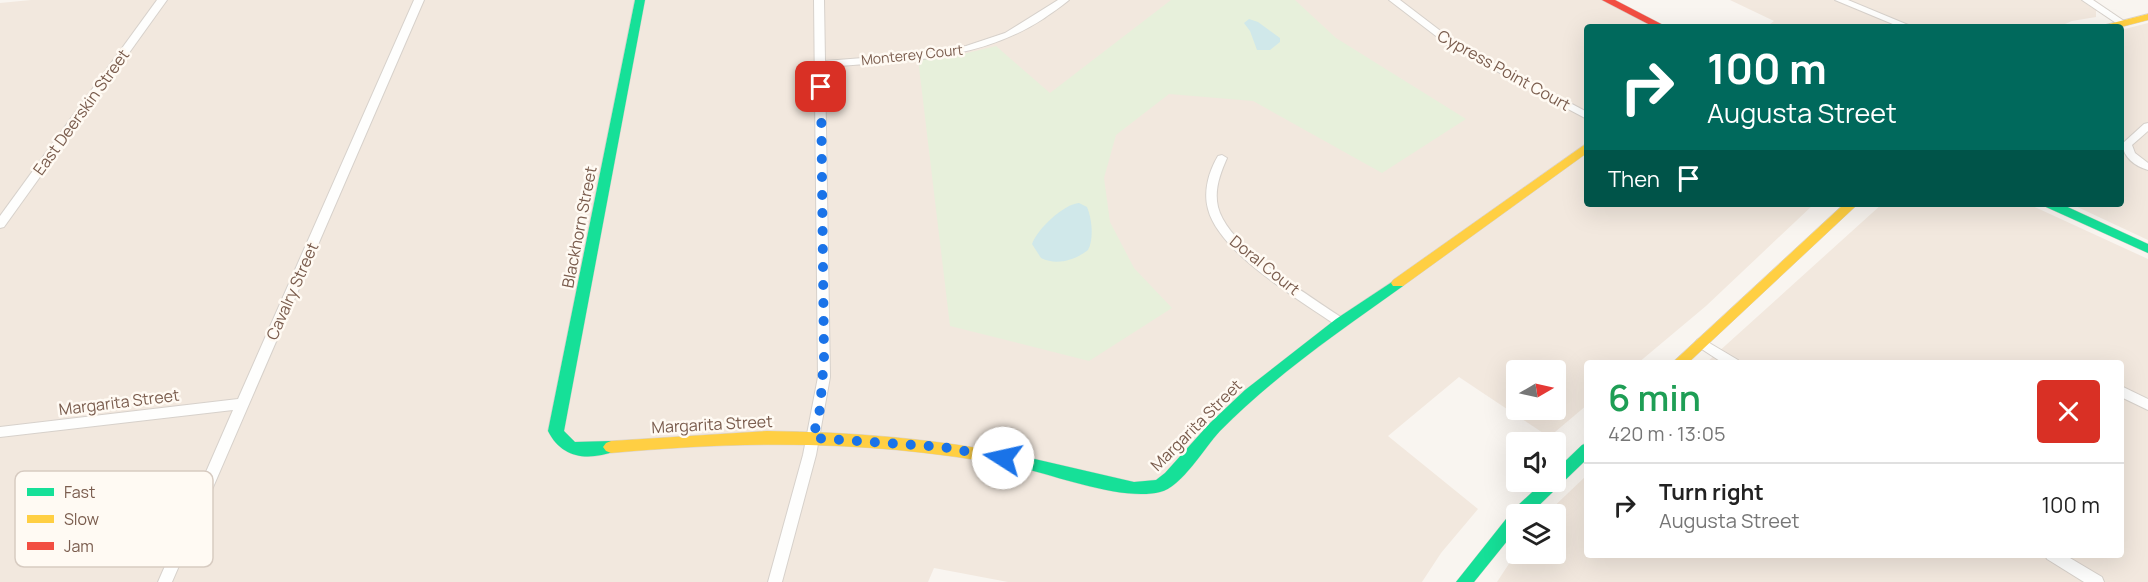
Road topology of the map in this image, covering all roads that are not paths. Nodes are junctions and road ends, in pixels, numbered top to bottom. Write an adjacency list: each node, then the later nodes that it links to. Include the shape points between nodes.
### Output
1 (162, 0): 23 (street, East Deerskin Street)
2 (419, 0): 30 (street, Cavalry Street)
3 (640, 0): 34 (street, Blackhorn Street, via 556,431 559,440)
4 (819, 0): 15 (street)
5 (1064, 0): 15 (street, Monterey Court, via 1016,32 973,48)
6 (1394, 0): 16 (street, Cypress Point Court, via 1452,44)
7 (1607, 0): 11 (street)
8 (1840, 0): 12 (street)
9 (2087, 0): 13 (street)
10 (2148, 17): 14 (street)
11 (1656, 24)
12 (1900, 24)
13 (2115, 24)
14 (2120, 24)
15 (820, 64): 33 (street, via 824,377)
16 (1584, 114)
17 (2148, 126): 20 (street, via 2127,144 2131,156)
18 (1584, 149): 25 (street, Margarita Street)
19 (1222, 158): 25 (street, Doral Court, via 1213,176 1211,195 1221,227 1261,265)
20 (2148, 167)
21 (1849, 207): 26 (street)
22 (2057, 207): 24 (street)
23 (0, 224)
24 (2148, 249)
25 (1341, 323): 33 (street, Margarita Street, via 1250,394 1171,478 1151,488 1134,489 942,447)
26 (1701, 343): 27 (street); 28 (street)
27 (1682, 360)
28 (1728, 360)
29 (2124, 393): 31 (street)
30 (242, 404): 32 (street, Margarita Street); 37 (street, Cavalry Street)
31 (2148, 405)
32 (0, 432)
33 (813, 438): 34 (street, Margarita Street, via 745,436); 44 (street)
34 (577, 450)
35 (1584, 452): 36 (street)
36 (1566, 469)
37 (213, 471)
38 (1543, 492): 39 (street)
39 (1530, 504)
40 (1506, 531): 45 (street)
41 (2057, 558): 46 (street)
42 (171, 567): 43 (street, Cavalry Street)
43 (165, 582)
44 (776, 582)
45 (1464, 582)
46 (2097, 582)

